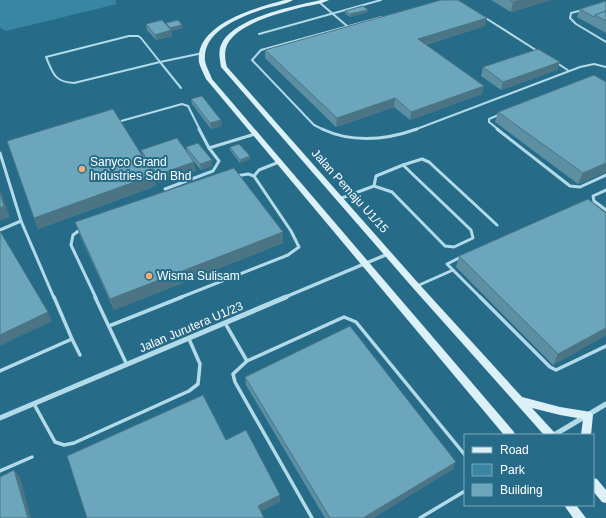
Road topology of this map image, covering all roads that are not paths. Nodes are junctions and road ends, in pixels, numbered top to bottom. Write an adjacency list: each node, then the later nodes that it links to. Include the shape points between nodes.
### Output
1 (291, 0): 12 (street, via 255,9 227,22 207,40)
2 (327, 0): 4 (street, Jalan Pemaju U1/15)
3 (381, 0): 6 (lane)
4 (319, 2): 6 (lane); 32 (street, Jalan Pemaju U1/15, via 272,14 244,26 224,44 222,59 228,73)
5 (585, 9): 11 (lane, via 571,13 570,18)
6 (333, 14): 9 (lane); 10 (lane)
7 (384, 16): 9 (lane)
8 (482, 16): 13 (lane)
9 (347, 26): 17 (lane, via 261,50 252,60 314,125 331,133 352,138 397,136)
10 (259, 34)
11 (606, 42)
12 (203, 53): 14 (lane); 21 (street, via 203,67 208,79)
13 (542, 54)
14 (160, 62): 14 (lane, via 74,83 63,83 58,80 46,57 134,35 142,38); 18 (lane)
15 (556, 62): 17 (lane)
16 (606, 67): 17 (lane, via 594,64)
17 (569, 71)
18 (181, 88)
19 (507, 111): 26 (lane, via 489,119 489,122 570,186 580,187)
20 (120, 121): 22 (lane, via 182,104 188,106)
21 (255, 134): 22 (lane); 24 (street)
22 (209, 148): 30 (lane, via 219,161 213,171)
23 (0, 153): 34 (lane)
24 (279, 162): 27 (lane, via 259,170); 40 (street)
25 (403, 165): 29 (lane, via 376,176); 29 (lane, via 471,230 473,238 454,247 445,246 392,192); 35 (lane, via 422,159 429,162)
26 (606, 175)
27 (254, 176): 28 (lane, via 248,174); 44 (lane, via 299,247 288,255)
28 (231, 177)
29 (374, 186): 32 (lane)
30 (165, 189)
31 (606, 190): 33 (lane, via 593,196 594,201)
32 (340, 199): 38 (street, Jalan Pemaju U1/15)
33 (606, 210)
34 (21, 221): 37 (lane); 45 (lane)
35 (497, 225)
36 (82, 228): 44 (lane, via 75,231 71,237 71,245)
37 (0, 230)
38 (389, 254): 40 (street, Jalan Jurutera U1/23); 42 (street, Jalan Pemaju U1/15)
39 (469, 254): 41 (lane, via 447,264)
40 (365, 264): 43 (street, Jalan Jurutera U1/23); 57 (street)
41 (453, 270): 42 (lane); 47 (lane, via 556,370)
42 (416, 286): 52 (street, Jalan Pemaju U1/15)
43 (225, 323): 46 (street, Jalan Jurutera U1/23); 49 (lane)
44 (109, 326): 50 (lane)
45 (72, 339): 48 (lane); 51 (lane)
46 (188, 339): 50 (street, Jalan Jurutera U1/23); 53 (lane, via 200,364 198,384 189,391 74,443 64,445 55,442)
47 (606, 346)
48 (80, 355)
49 (247, 361): 61 (lane, via 344,317 350,318); 68 (lane, via 233,374 234,382)
50 (127, 365): 53 (street, Jalan Jurutera U1/23)
51 (0, 371)
52 (520, 401): 55 (street); 58 (street, Jalan Pemaju U1/15)
53 (34, 404): 56 (street, Jalan Jurutera U1/23)
54 (606, 404): 55 (street)
55 (588, 415): 59 (street); 60 (street)
56 (0, 418)
57 (509, 434)
58 (549, 434)
59 (556, 434)
60 (586, 434)
61 (464, 454)
62 (32, 457): 63 (lane)
63 (0, 471)
64 (594, 484): 66 (street)
65 (464, 492): 69 (lane)
66 (606, 498)
67 (570, 506): 70 (street)
68 (312, 518)
69 (420, 518)
70 (580, 518)

